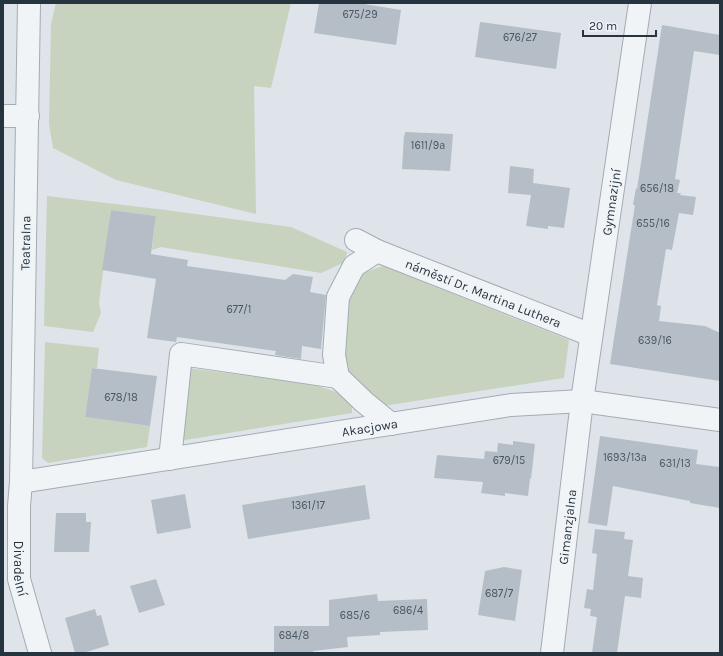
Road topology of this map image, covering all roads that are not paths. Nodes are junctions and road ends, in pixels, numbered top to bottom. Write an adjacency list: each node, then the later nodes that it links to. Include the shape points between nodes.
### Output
1 (29, 3): 4 (street, Teatralna)
2 (640, 3): 7 (street, Gymnazijní)
3 (3, 116): 4 (street)
4 (28, 116): 13 (street, Teatralna)
5 (356, 240): 6 (street, náměstí Dr. Martina Luthera)
6 (377, 250): 7 (street, náměstí Dr. Martina Luthera); 8 (street, via 354,266 338,297 334,354)
7 (591, 335): 9 (street, Gymnazijní)
8 (338, 377): 11 (street); 12 (street, via 181,354)
9 (582, 401): 10 (street, Akacjowa); 11 (street, Akacjowa, via 511,405); 16 (street, Gimanzjalna)
10 (720, 420)
11 (391, 424): 12 (street, Akacjowa)
12 (170, 459): 13 (street, Akacjowa)
13 (22, 482): 14 (street, Divadelní)
14 (11, 505): 15 (street, Divadelní, via 19,579)
15 (40, 653)
16 (552, 653)

